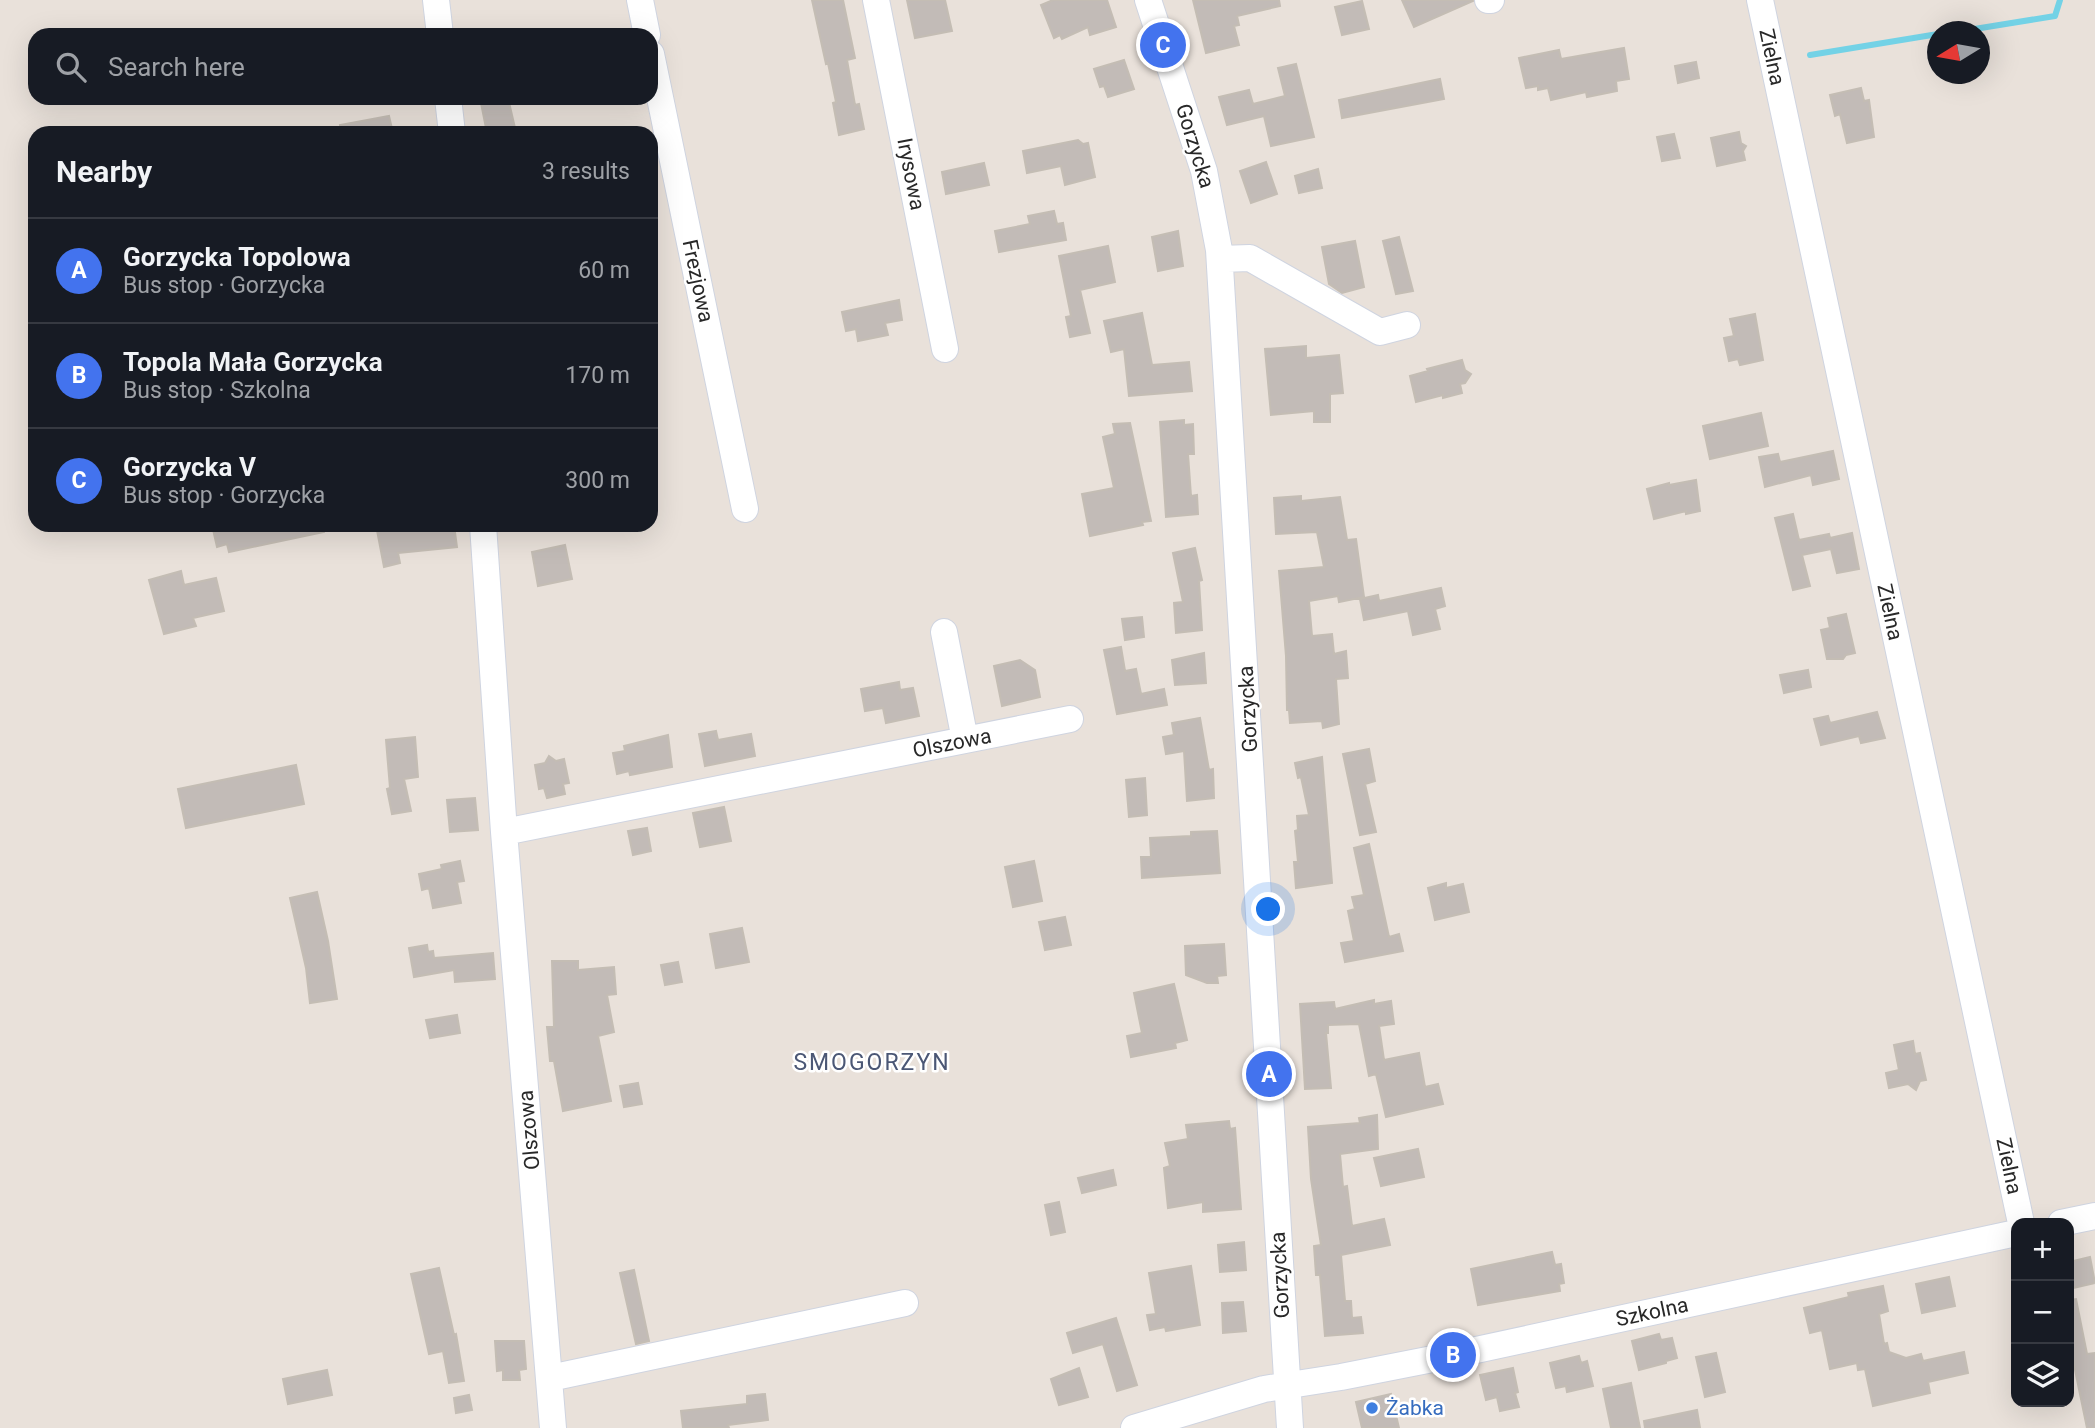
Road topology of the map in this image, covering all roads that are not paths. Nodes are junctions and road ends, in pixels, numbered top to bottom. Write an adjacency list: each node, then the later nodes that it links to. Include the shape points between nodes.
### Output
1 (436, 0): 6 (street)
2 (640, 0): 7 (street)
3 (876, 0): 13 (street, Irysowa)
4 (1148, 0): 11 (street, Gorzycka, via 1204,171)
5 (1760, 0): 21 (street, Zielna)
6 (439, 28)
7 (646, 28)
8 (658, 88): 14 (street, Frezjowa)
9 (449, 105): 10 (street)
10 (451, 126)
11 (1220, 259): 12 (street, via 1250,258 1380,332); 26 (street, Gorzycka)
12 (1407, 325)
13 (945, 349)
14 (745, 509)
15 (483, 532): 19 (street, Olszowa)
16 (944, 632): 18 (street)
17 (1070, 719): 18 (street, Olszowa)
18 (965, 740): 19 (street, Olszowa)
19 (504, 832): 25 (street, Olszowa)
20 (2095, 1216): 22 (street)
21 (2020, 1218)
22 (2074, 1220)
23 (2011, 1234): 26 (street, Szkolna, via 1465,1352)
24 (905, 1303): 25 (street)
25 (550, 1378): 27 (street, Olszowa)
26 (1286, 1385): 28 (street, Szkolna); 29 (street, Gorzycka)
27 (553, 1428)
28 (1134, 1428)
29 (1290, 1428)

